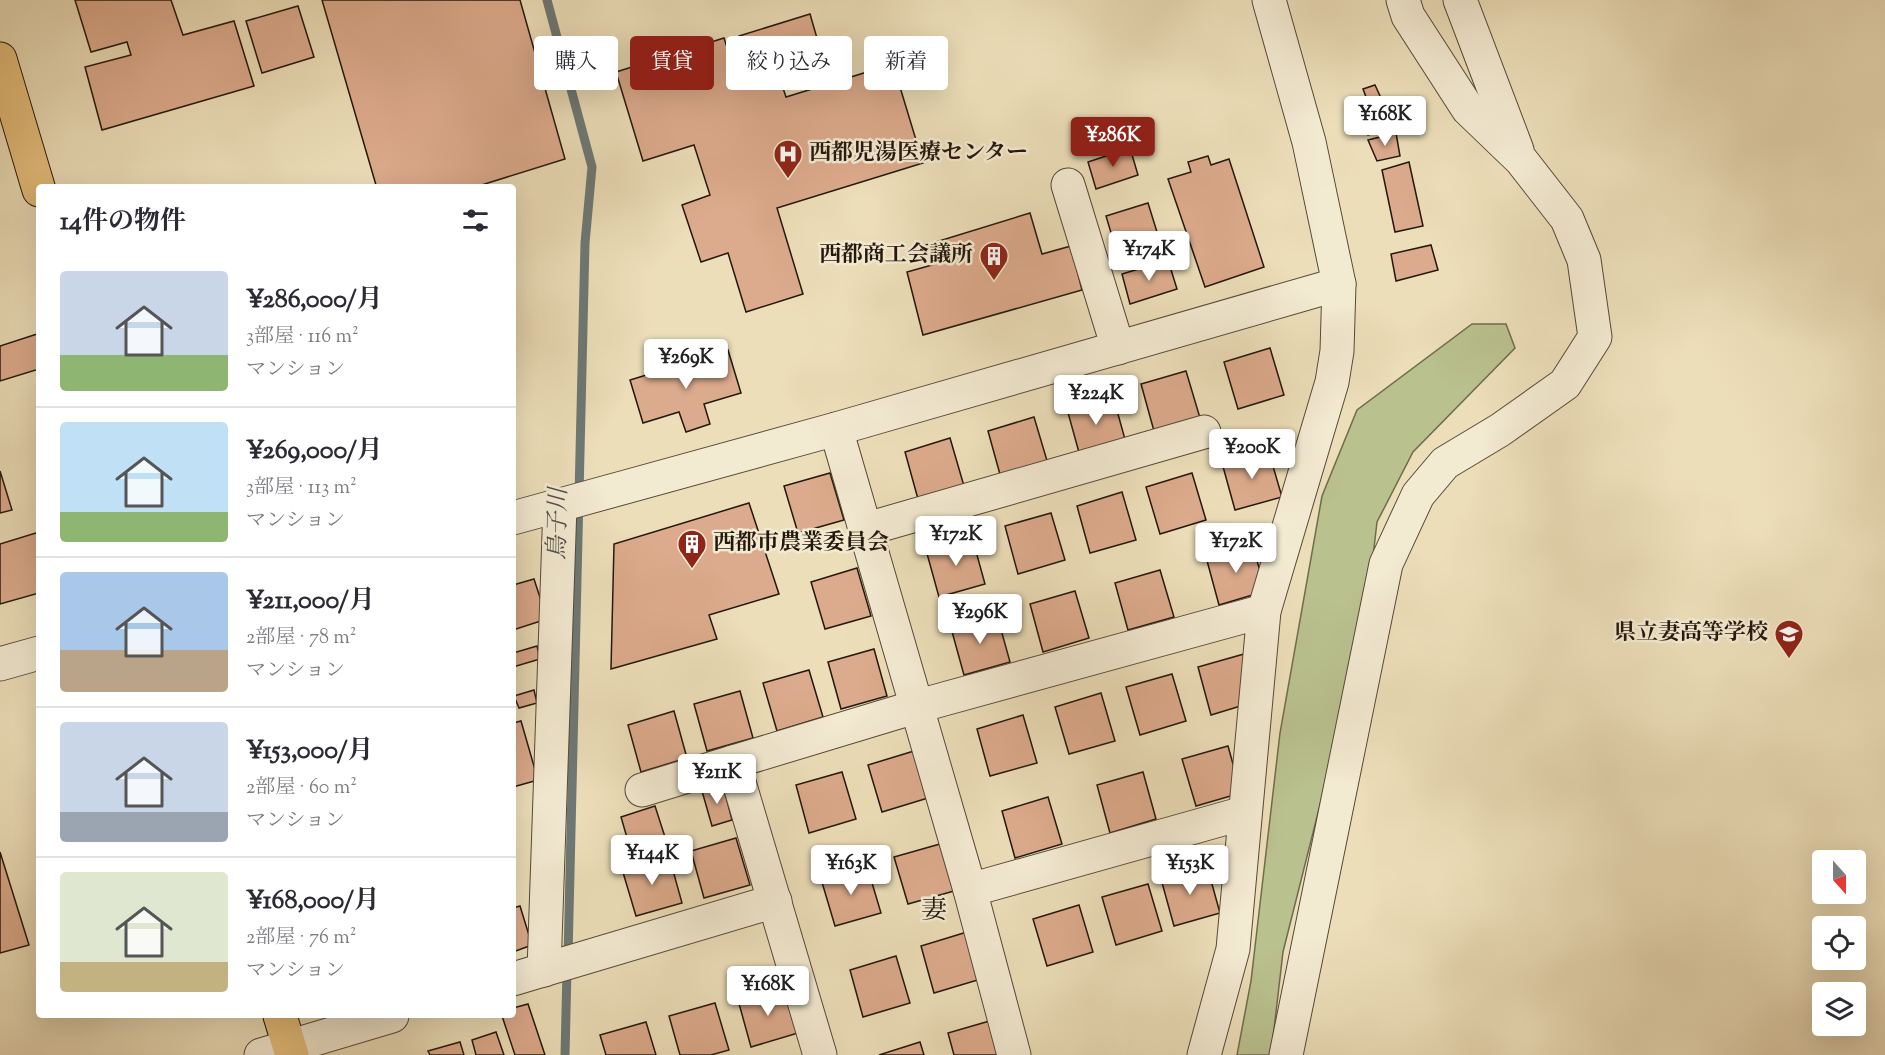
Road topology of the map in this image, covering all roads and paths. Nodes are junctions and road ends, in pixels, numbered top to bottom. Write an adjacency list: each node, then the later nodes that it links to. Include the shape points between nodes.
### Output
1 (1269, 0): 8 (street, via 1310,142)
2 (1403, 0): 5 (street, via 1408,16 1468,109)
3 (1460, 0): 5 (street)
4 (0, 59): 6 (main road)
5 (1521, 160): 32 (street, via 1567,219 1584,260 1595,337 1565,384 1445,463 1418,495 1386,564)
6 (37, 184)
7 (1068, 185): 9 (street)
8 (1339, 284): 9 (street); 15 (street, via 1332,382)
9 (1118, 348): 10 (street)
10 (836, 429): 12 (street); 14 (street)
11 (1204, 432): 14 (street)
12 (560, 505): 13 (street); 24 (street)
13 (516, 517)
14 (867, 529): 18 (street)
15 (1264, 610): 18 (street); 21 (street)
16 (36, 653): 17 (street)
17 (0, 664)
18 (915, 707): 19 (street); 22 (street)
19 (733, 762): 20 (street); 23 (street)
20 (642, 790)
21 (1244, 813): 22 (street); 31 (street, via 1233,949)
22 (970, 890): 30 (street)
23 (775, 901): 24 (street); 29 (street)
24 (544, 970): 25 (street)
25 (516, 978)
26 (280, 1018): 28 (main road)
27 (386, 1018): 28 (street)
28 (281, 1052)
29 (820, 1055)
30 (1014, 1055)
31 (1204, 1055)
32 (1286, 1055)

